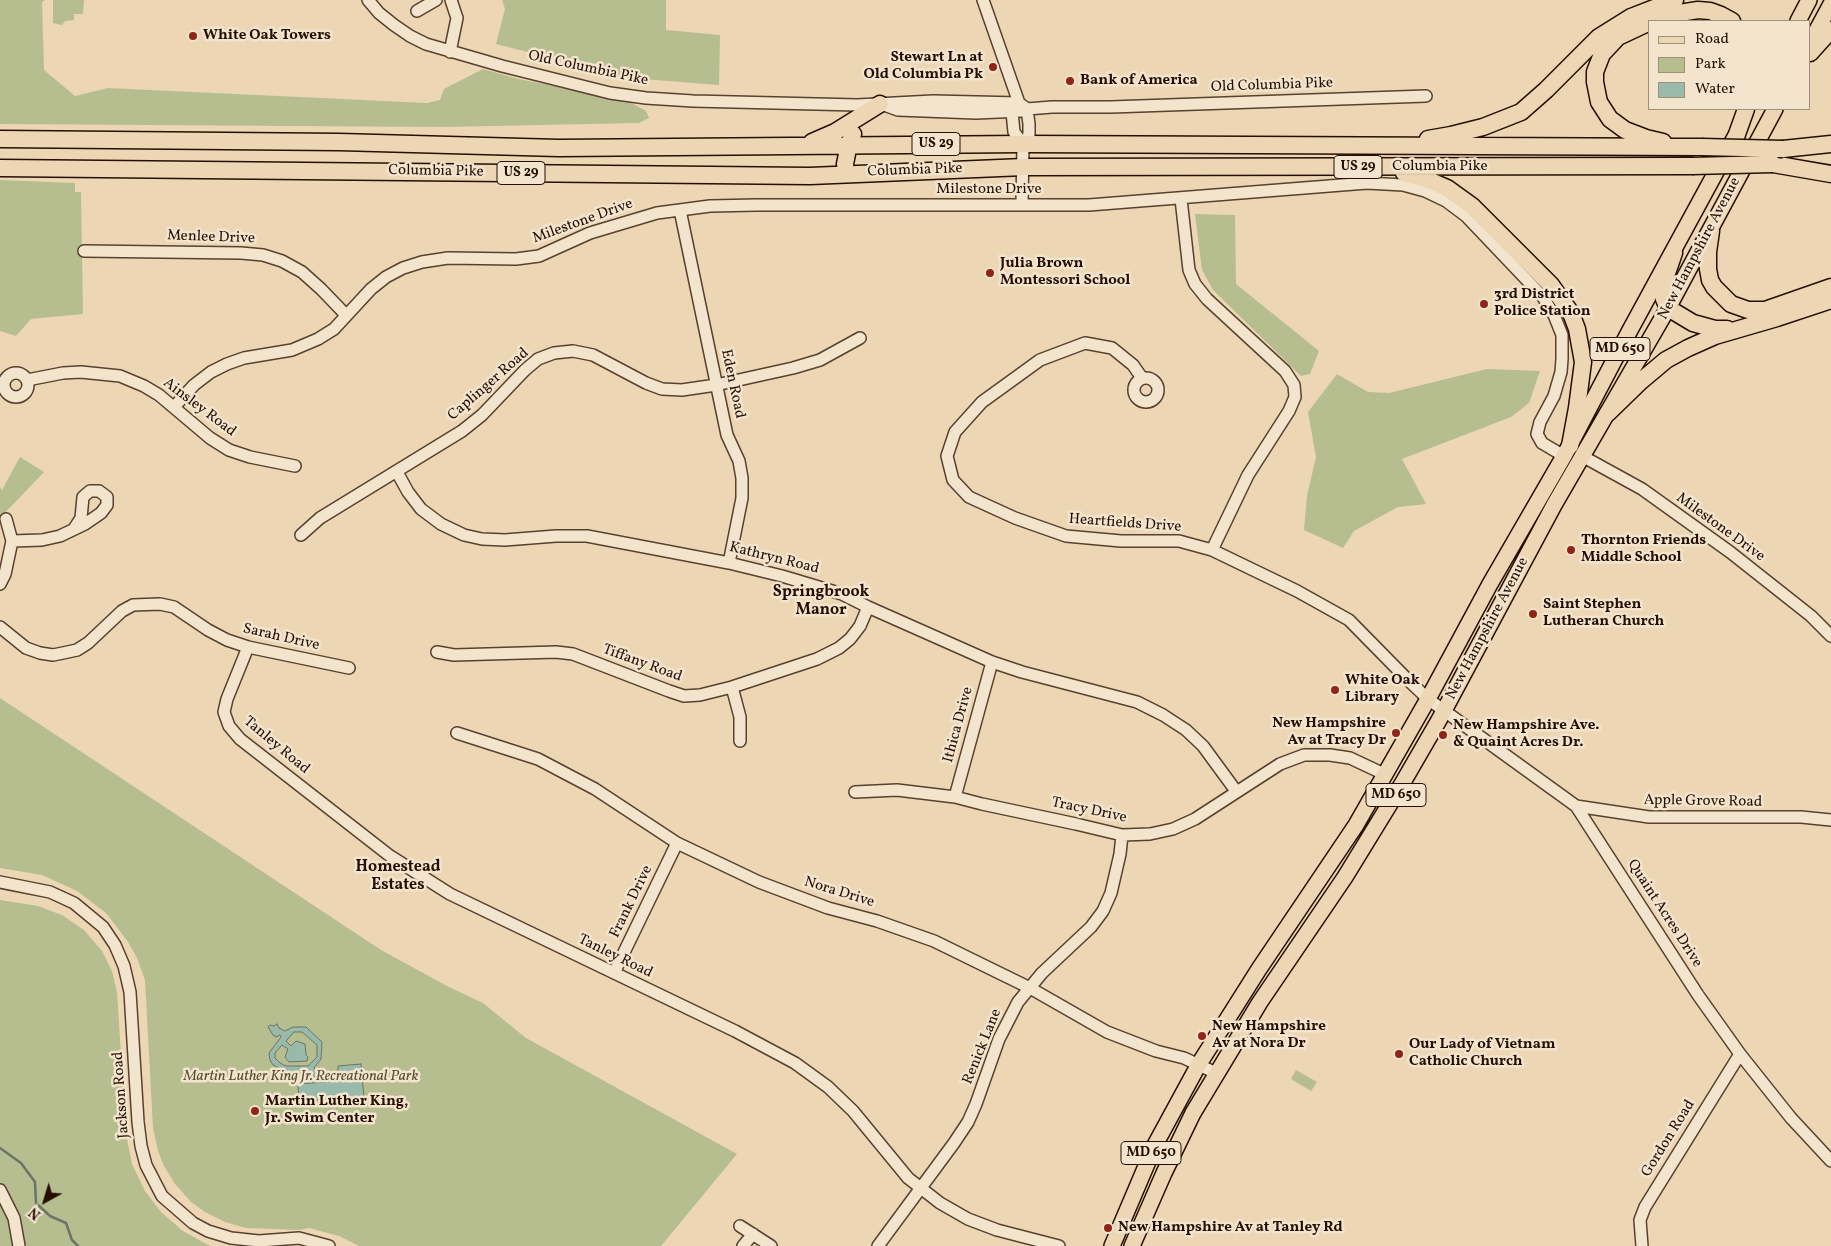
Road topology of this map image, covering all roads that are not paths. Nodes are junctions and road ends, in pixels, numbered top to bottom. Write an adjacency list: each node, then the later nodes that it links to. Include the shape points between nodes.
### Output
1 (368, 0): 15 (street, Old Columbia Pike, via 379,13 410,36)
2 (436, 0): 8 (street)
3 (451, 0): 15 (street, via 457,18)
4 (983, 0): 19 (street)
5 (1675, 0): 29 (highway, via 1630,17 1600,37 1520,112 1483,127 1451,135)
6 (1809, 0): 11 (main road)
7 (1831, 4): 14 (main road)
8 (417, 11)
9 (1656, 20): 10 (highway, via 1698,10 1716,13)
10 (1730, 20)
11 (1799, 20)
12 (1648, 23): 30 (highway, via 1618,37 1602,54 1595,72 1599,102 1610,119 1625,130 1646,138)
13 (1831, 30): 16 (highway)
14 (1811, 42)
15 (450, 52): 18 (street, Old Columbia Pike, via 610,93 646,98)
16 (1811, 52)
17 (1426, 96): 19 (street, Old Columbia Pike)
18 (875, 108): 19 (street, Old Columbia Pike, via 976,113); 25 (highway, via 853,133); 28 (highway, via 835,132)
19 (1019, 108): 26 (street, via 1029,135)
20 (1746, 110): 23 (highway)
21 (1750, 110): 23 (main road, New Hampshire Avenue / MD 650)
22 (1774, 110): 43 (main road, New Hampshire Avenue / MD 650)
23 (1736, 137): 45 (main road, New Hampshire Avenue / MD 650)
24 (7, 140): 28 (highway, Columbia Pike / US 29, via 559,148)
25 (849, 144): 26 (highway, Columbia Pike / US 29); 28 (highway, Columbia Pike / US 29); 38 (highway)
26 (1023, 144): 29 (highway, Columbia Pike / US 29); 35 (street)
27 (1831, 144): 31 (highway)
28 (800, 146)
29 (1368, 147): 30 (highway, Columbia Pike / US 29)
30 (1694, 147): 31 (highway, Columbia Pike / US 29, bridge)
31 (1783, 149): 32 (highway, Columbia Pike / US 29)
32 (1831, 149)
33 (1773, 164): 34 (highway, Columbia Pike / US 29); 36 (highway, Columbia Pike / US 29, bridge); 39 (highway)
34 (1831, 164)
35 (1024, 166): 36 (highway, Columbia Pike / US 29); 38 (highway, Columbia Pike / US 29); 41 (street)
36 (1382, 167): 57 (highway, via 1447,188 1472,206 1551,285 1571,313 1578,328 1583,362)
37 (0, 168): 38 (highway, Columbia Pike / US 29)
38 (846, 174)
39 (1831, 174)
40 (1181, 198): 41 (street, Milestone Drive, via 1090,205); 57 (street, Milestone Drive, via 1367,182 1403,185 1425,191 1446,202 1466,216 1512,263 1543,297 1554,315 1562,335 1561,372 1537,434 1542,443); 64 (street, via 1189,270 1195,284 1285,372 1294,385 1295,397 1248,475)
41 (1022, 204): 42 (street, Milestone Drive, via 756,205)
42 (680, 210): 49 (street, Milestone Drive, via 638,218 590,233 539,256 448,258 402,268 386,277); 54 (street, Eden Road)
43 (1711, 231): 46 (highway, via 1708,252 1710,280 1731,304 1748,310 1765,310); 48 (main road, New Hampshire Avenue / MD 650)
44 (84, 251): 49 (street, Menlee Drive, via 263,255 302,272)
45 (1674, 253): 48 (highway, via 1663,292); 57 (main road, New Hampshire Avenue / MD 650, via 1611,367)
46 (1831, 287)
47 (1831, 300): 50 (highway)
48 (1668, 308): 50 (highway, via 1693,322 1715,329); 56 (main road, New Hampshire Avenue / MD 650)
49 (346, 315): 55 (street, Milestone Drive, via 334,329 292,350 244,358 219,368 194,385)
50 (1740, 329): 56 (highway, via 1715,336 1666,360)
51 (860, 338): 54 (street, Caplinger Road, via 820,360)
52 (1142, 378): 64 (street, Heartfields Drive, via 1133,365 1112,348 1085,343 1040,360 982,402 955,432 947,456 953,480 969,497 1066,536 1121,541 1179,541)
53 (27, 380): 55 (street, Ainsley Road, via 63,373 120,376 144,386)
54 (716, 385): 59 (street, Caplinger Road, via 662,389 593,355 574,351 554,353 525,370 462,431); 65 (street, Eden Road, via 727,434 739,461 742,478 742,498)
55 (174, 407): 58 (street, Ainsley Road, via 229,450)
56 (1608, 413): 57 (main road, New Hampshire Avenue / MD 650)
57 (1572, 452): 69 (street, Milestone Drive, via 1642,489 1734,556 1811,616); 75 (main road, New Hampshire Avenue / MD 650, via 1490,584); 76 (main road, New Hampshire Avenue / MD 650, via 1552,497 1554,505)
58 (295, 466)
59 (397, 472): 62 (street, Caplinger Road, via 358,493); 65 (street, Kathryn Road, via 421,509 464,535 505,540 587,536)
60 (6, 519): 63 (street)
61 (74, 529): 63 (street, via 42,540)
62 (301, 535)
63 (12, 541): 66 (street)
64 (1212, 550): 75 (street, Heartfields Drive, via 1349,620)
65 (729, 563): 67 (street, Kathryn Road, via 816,584)
66 (0, 584)
67 (868, 607): 72 (street, Kathryn Road); 74 (street, Tiffany Road, via 860,626 840,648 817,659)
68 (0, 627): 70 (street, Sarah Drive, via 14,640 33,650 53,655 77,650 133,605 160,604 174,607 208,630)
69 (1831, 636)
70 (248, 647): 73 (street, Sarah Drive); 90 (street, Tanley Road, via 224,712 229,726 240,739 415,873 450,894)
71 (437, 652): 74 (street, Tiffany Road, via 454,655 573,654 684,696)
72 (992, 662): 80 (street, Kathryn Road, via 1137,702 1163,714 1203,746); 82 (street, Ithica Drive)
73 (349, 668)
74 (732, 687): 78 (street, via 740,717)
75 (1428, 699): 76 (street, Heartfields Drive); 79 (main road, New Hampshire Avenue / MD 650)
76 (1445, 711): 83 (street, Quaint Acres Drive); 89 (main road, New Hampshire Avenue / MD 650)
77 (457, 733): 86 (street, Nora Drive, via 538,759 595,789)
78 (740, 741)
79 (1384, 774): 80 (street, Tracy Drive, via 1350,758 1304,755 1280,764); 87 (main road, New Hampshire Avenue / MD 650, via 1356,825)
80 (1236, 791): 85 (street, Tracy Drive, via 1195,819 1173,829)
81 (855, 792): 82 (street, Tracy Drive, via 897,790)
82 (955, 797): 85 (street, Tracy Drive)
83 (1576, 806): 84 (street, Apple Grove Road, via 1648,817); 92 (street, Quaint Acres Drive)
84 (1831, 820)
85 (1122, 835): 91 (street, Renick Lane, via 1111,893 1103,911 1080,939)
86 (677, 843): 90 (street, Frank Drive); 91 (street, Nora Drive, via 759,882 828,908 934,941)
87 (1322, 876): 89 (main road); 93 (main road, New Hampshire Avenue / MD 650, via 1258,969)
88 (0, 882): 101 (street, Jackson Road, via 50,892 74,903 103,927 116,946 130,992 141,1146 146,1165 162,1196 193,1223 231,1238 260,1241 299,1238)
89 (1338, 887): 94 (main road, New Hampshire Avenue / MD 650)
90 (614, 973): 96 (street, Tanley Road, via 795,1063 828,1087 853,1111)
91 (1030, 988): 93 (street, Nora Drive, via 1107,1032); 96 (street, Renick Lane, via 1018,1002 999,1039 968,1122)
92 (1740, 1054): 95 (street, Quaint Acres Drive, via 1791,1118); 108 (street, Gordon Road, via 1645,1207 1640,1220)
93 (1199, 1064): 94 (street, Nora Drive); 106 (main road, New Hampshire Avenue / MD 650, via 1155,1145)
94 (1216, 1073): 107 (main road, New Hampshire Avenue / MD 650, via 1177,1144)
95 (1831, 1161)
96 (920, 1188): 104 (street, Renick Lane); 105 (street, Tanley Road, via 968,1219 996,1230)
97 (0, 1190): 100 (street, via 14,1218)
98 (740, 1226): 99 (street)
99 (753, 1234): 102 (street); 103 (street)
100 (19, 1246)
101 (329, 1246)
102 (743, 1246)
103 (770, 1246)
104 (878, 1246)
105 (1059, 1246)
106 (1112, 1246)
107 (1132, 1246)
108 (1642, 1246)

